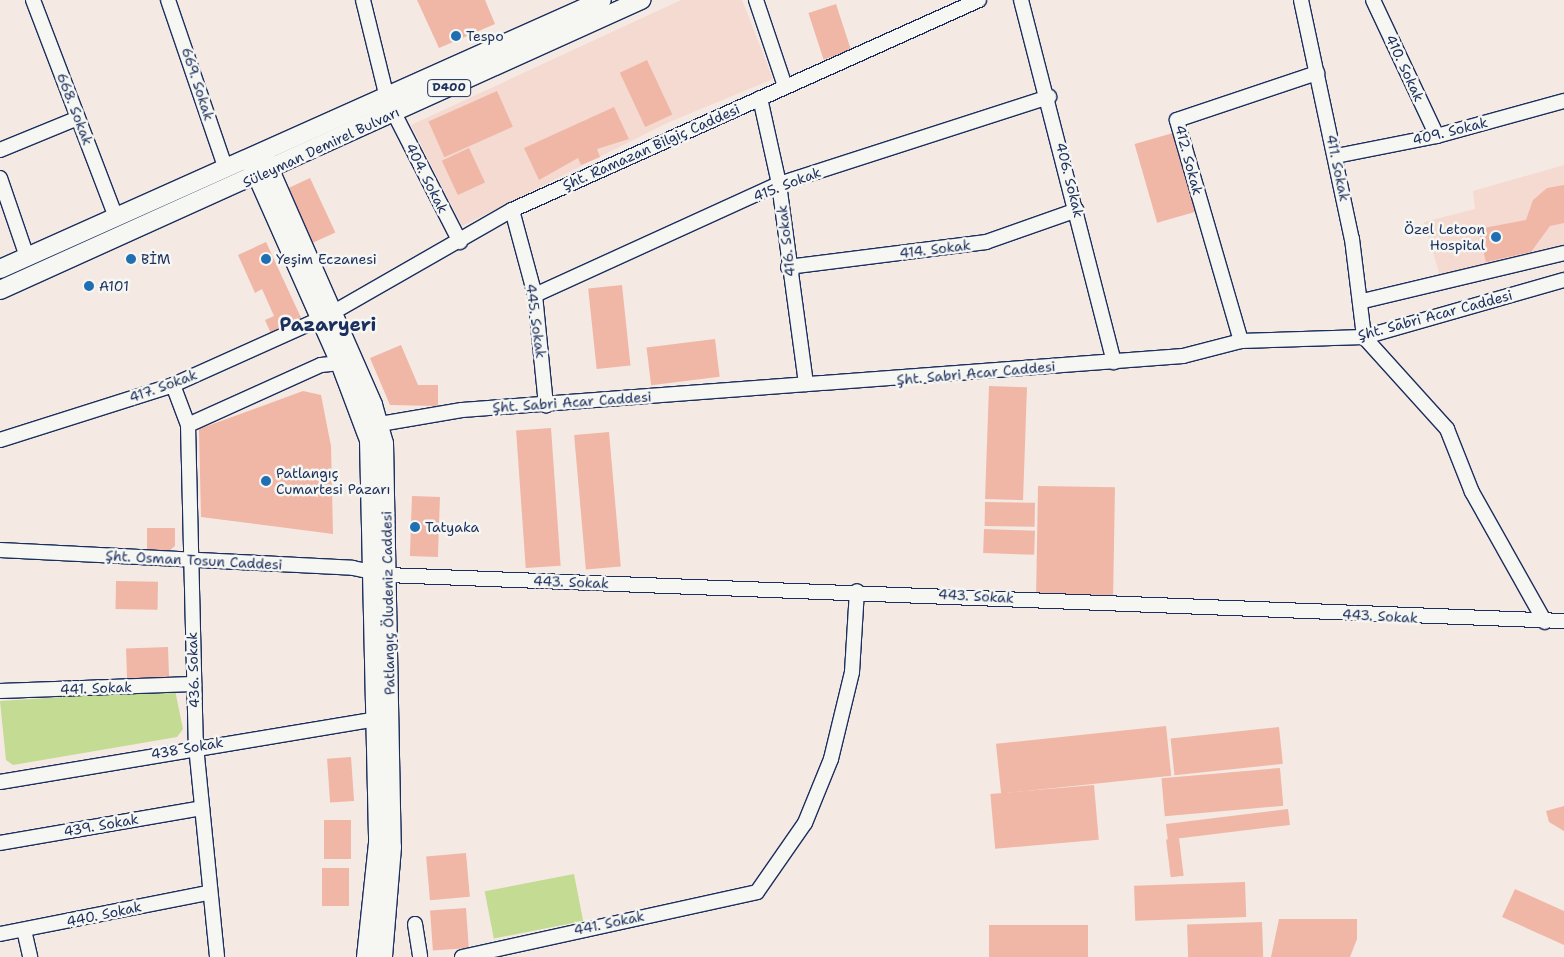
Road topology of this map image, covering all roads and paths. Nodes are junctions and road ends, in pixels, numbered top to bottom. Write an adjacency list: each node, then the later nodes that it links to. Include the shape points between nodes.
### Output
1 (33, 0): 17 (street, 668. Sokak)
2 (168, 0): 22 (street, 669. Sokak)
3 (363, 0): 16 (street, 404. Sokak)
4 (602, 0): 16 (main road, Süleyman Demirel Bulvarı / D400)
5 (641, 0): 16 (main road, Süleyman Demirel Bulvarı / D400)
6 (756, 0): 12 (street)
7 (979, 0): 12 (street, Şht. Ramazan Bilgiç Caddesi)
8 (1022, 0): 13 (street, 406. Sokak)
9 (1301, 0): 11 (street, 411. Sokak)
10 (1373, 0): 18 (street, 410. Sokak)
11 (1317, 72): 20 (street, 411. Sokak); 40 (street, 412. Sokak, via 1177,120)
12 (785, 86): 14 (street, Şht. Ramazan Bilgiç Caddesi)
13 (1049, 96): 25 (street, 415. Sokak); 27 (street, 406. Sokak)
14 (760, 98): 25 (street, 416. Sokak); 26 (street, Şht. Ramazan Bilgiç Caddesi)
15 (1564, 101): 18 (street, 409. Sokak)
16 (391, 106): 21 (main road, Süleyman Demirel Bulvarı / D400); 23 (main road, Süleyman Demirel Bulvarı / D400); 29 (street, 404. Sokak)
17 (78, 118): 19 (street); 28 (street, 668. Sokak)
18 (1437, 136): 20 (street, 409. Sokak)
19 (0, 150)
20 (1336, 156): 37 (street, 411. Sokak)
21 (257, 157): 22 (main road, Süleyman Demirel Bulvarı); 23 (main road, Patlangıç Öludeniz Caddesi)
22 (226, 170): 28 (main road, Süleyman Demirel Bulvarı)
23 (264, 174): 35 (main road, Süleyman Demirel Bulvarı); 38 (main road, Patlangıç Öludeniz Caddesi)
24 (0, 178): 31 (street)
25 (779, 184): 32 (street, 416. Sokak); 36 (street, 415. Sokak)
26 (512, 210): 29 (street, Şht. Ramazan Bilgiç Caddesi); 36 (street, 445. Sokak)
27 (1077, 210): 32 (street, 414. Sokak, via 986,242); 41 (street, 406. Sokak)
28 (116, 217): 31 (main road, Süleyman Demirel Bulvarı)
29 (460, 242): 38 (street, Şht. Ramazan Bilgiç Caddesi)
30 (1564, 253): 37 (street)
31 (27, 257): 33 (main road, Süleyman Demirel Bulvarı)
32 (788, 267): 43 (street, 416. Sokak)
33 (0, 269)
34 (1564, 280): 39 (street, Şht. Sabri Acar Caddesi)
35 (0, 290)
36 (535, 295): 45 (street, 445. Sokak)
37 (1363, 301): 39 (street, 411. Sokak)
38 (326, 316): 42 (main road, Patlangıç Öludeniz Caddesi); 44 (street, 417. Sokak); 46 (main road, Patlangıç Öludeniz Caddesi)
39 (1364, 337): 40 (street, Şht. Sabri Acar Caddesi); 54 (street, via 1447,429 1472,492)
40 (1241, 341): 41 (street, Şht. Sabri Acar Caddesi, via 1183,356)
41 (1114, 362): 43 (street, Şht. Sabri Acar Caddesi)
42 (340, 363): 47 (street, via 321,366); 51 (main road, Patlangıç Öludeniz Caddesi, via 369,440)
43 (806, 384): 45 (street, Şht. Sabri Acar Caddesi)
44 (173, 385): 47 (street, 436. Sokak); 48 (street, 417. Sokak)
45 (546, 405): 46 (street, Şht. Sabri Acar Caddesi, via 462,410)
46 (380, 424): 51 (main road, Patlangıç Öludeniz Caddesi, via 386,458)
47 (188, 425): 50 (street, 436. Sokak)
48 (0, 440)
49 (0, 550): 50 (street, Şht. Osman Tosun Caddesi)
50 (191, 562): 51 (street, Şht. Osman Tosun Caddesi); 55 (street, 436. Sokak)
51 (380, 573): 52 (street, 443. Sokak); 57 (main road, Patlangıç Öludeniz Caddesi); 69 (main road, Patlangıç Öludeniz Caddesi, via 392,847)
52 (857, 592): 54 (street, 443. Sokak); 71 (street, 441. Sokak, via 852,672 831,759 805,822 757,892)
53 (1564, 621): 54 (street, 443. Sokak)
54 (1545, 622)
55 (193, 684): 56 (street, 441. Sokak); 58 (street, 436. Sokak)
56 (0, 691)
57 (375, 719): 58 (street, 438 Sokak); 68 (main road, Patlangıç Öludeniz Caddesi, via 377,877)
58 (196, 746): 59 (street, 438 Sokak); 60 (street, 436. Sokak)
59 (0, 779)
60 (202, 808): 61 (street, 439. Sokak); 62 (street, 436. Sokak)
61 (0, 843)
62 (208, 893): 64 (street, 440. Sokak); 67 (street, 436. Sokak)
63 (415, 924): 70 (street)
64 (24, 930): 65 (street, 440. Sokak); 66 (street)
65 (0, 934)
66 (30, 957)
67 (217, 957)
68 (366, 957)
69 (383, 957)
70 (420, 957)
71 (462, 957)

